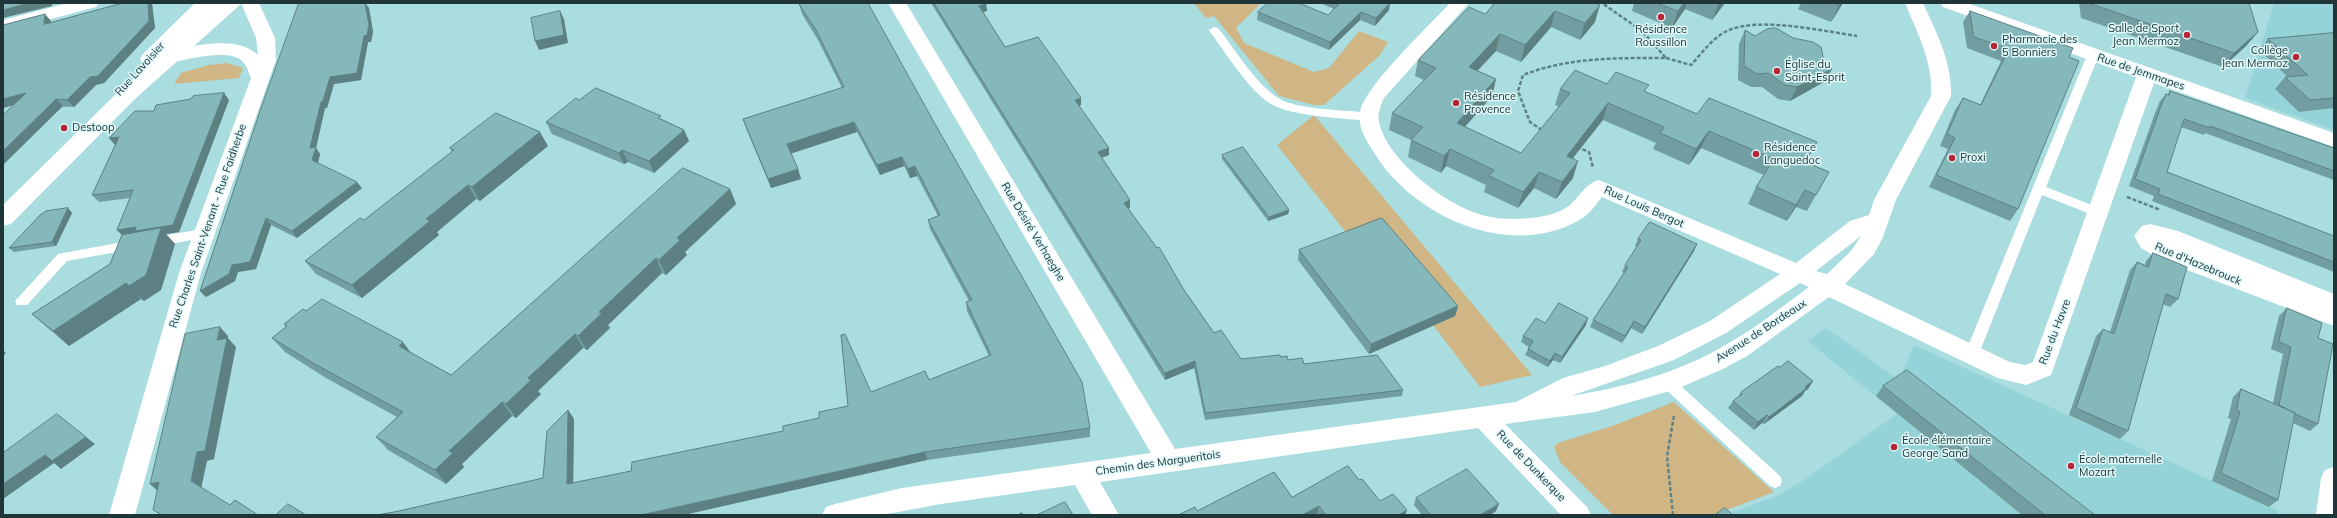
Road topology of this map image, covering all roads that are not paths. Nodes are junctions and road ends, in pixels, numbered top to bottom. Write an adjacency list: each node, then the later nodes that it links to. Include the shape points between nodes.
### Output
1 (90, 3): 10 (street)
2 (205, 3): 13 (street, Rue Lavoisier)
3 (219, 3): 13 (street, Rue Lavoisier)
4 (233, 3): 13 (street, Rue Lavoisier)
5 (250, 3): 15 (street, Rue Charles Saint-Venant - Rue Faidherbe, via 269,48)
6 (897, 3): 32 (street, Rue Désiré Verhaeghe)
7 (1460, 3): 16 (street, Rue Louis Bergot, via 1376,95 1370,108)
8 (1914, 3): 21 (street, Avenue de Bordeaux, via 1941,65 1942,96)
9 (1949, 3): 12 (street, Rue de Jemmapes)
10 (3, 26)
11 (1214, 30): 16 (lane, via 1265,93 1276,102)
12 (2093, 55): 14 (street, Rue de Jemmapes); 18 (lane)
13 (159, 62): 15 (street, via 216,50 240,51 250,54 255,60); 20 (street, Rue Lavoisier)
14 (2147, 74): 17 (street, Rue de Jemmapes); 19 (street, Rue du Havre)
15 (260, 78): 22 (street, Rue Charles Saint-Venant - Rue Faidherbe)
16 (1370, 117): 23 (street, Rue Louis Bergot, via 1374,136 1397,168 1442,207 1482,223 1530,225 1556,220 1574,212 1599,187)
17 (2334, 140)
18 (2039, 189): 19 (lane); 28 (lane)
19 (2098, 212): 28 (street, Rue du Havre, via 2043,368 2033,374 2017,375)
20 (3, 218)
21 (1877, 220): 23 (street, Avenue de Bordeaux, via 1858,227); 24 (street, Avenue de Bordeaux, via 1867,247 1845,272)
22 (203, 234): 25 (lane, via 63,257); 36 (street, Rue Charles Saint-Venant - Rue Faidherbe, via 171,334)
23 (1797, 274): 24 (street, Rue Louis Bergot); 30 (street, Avenue de Bordeaux, via 1718,327 1666,353 1571,385)
24 (1828, 286): 28 (street, Rue du Havre); 29 (street, Avenue de Bordeaux, via 1771,327)
25 (22, 301)
26 (2334, 303): 27 (street, Rue d'Hazebrouck, via 2170,237 2150,232 2145,236 2149,242 2163,251)
27 (2334, 318)
28 (1971, 356)
29 (1674, 387): 30 (street, Avenue de Bordeaux, via 1557,410); 35 (lane)
30 (1517, 412): 31 (street, Avenue de Bordeaux)
31 (1483, 417): 32 (street, Chemin des Margueritois); 39 (street, Rue de Dunkerque)
32 (1169, 461): 33 (street, Chemin des Margueritois)
33 (1081, 473): 37 (street, Chemin des Margueritois, via 902,499); 38 (street)
34 (2334, 478): 40 (street)
35 (1776, 481)
36 (122, 515)
37 (835, 515)
38 (1106, 515)
39 (1578, 515)
40 (2328, 515)

